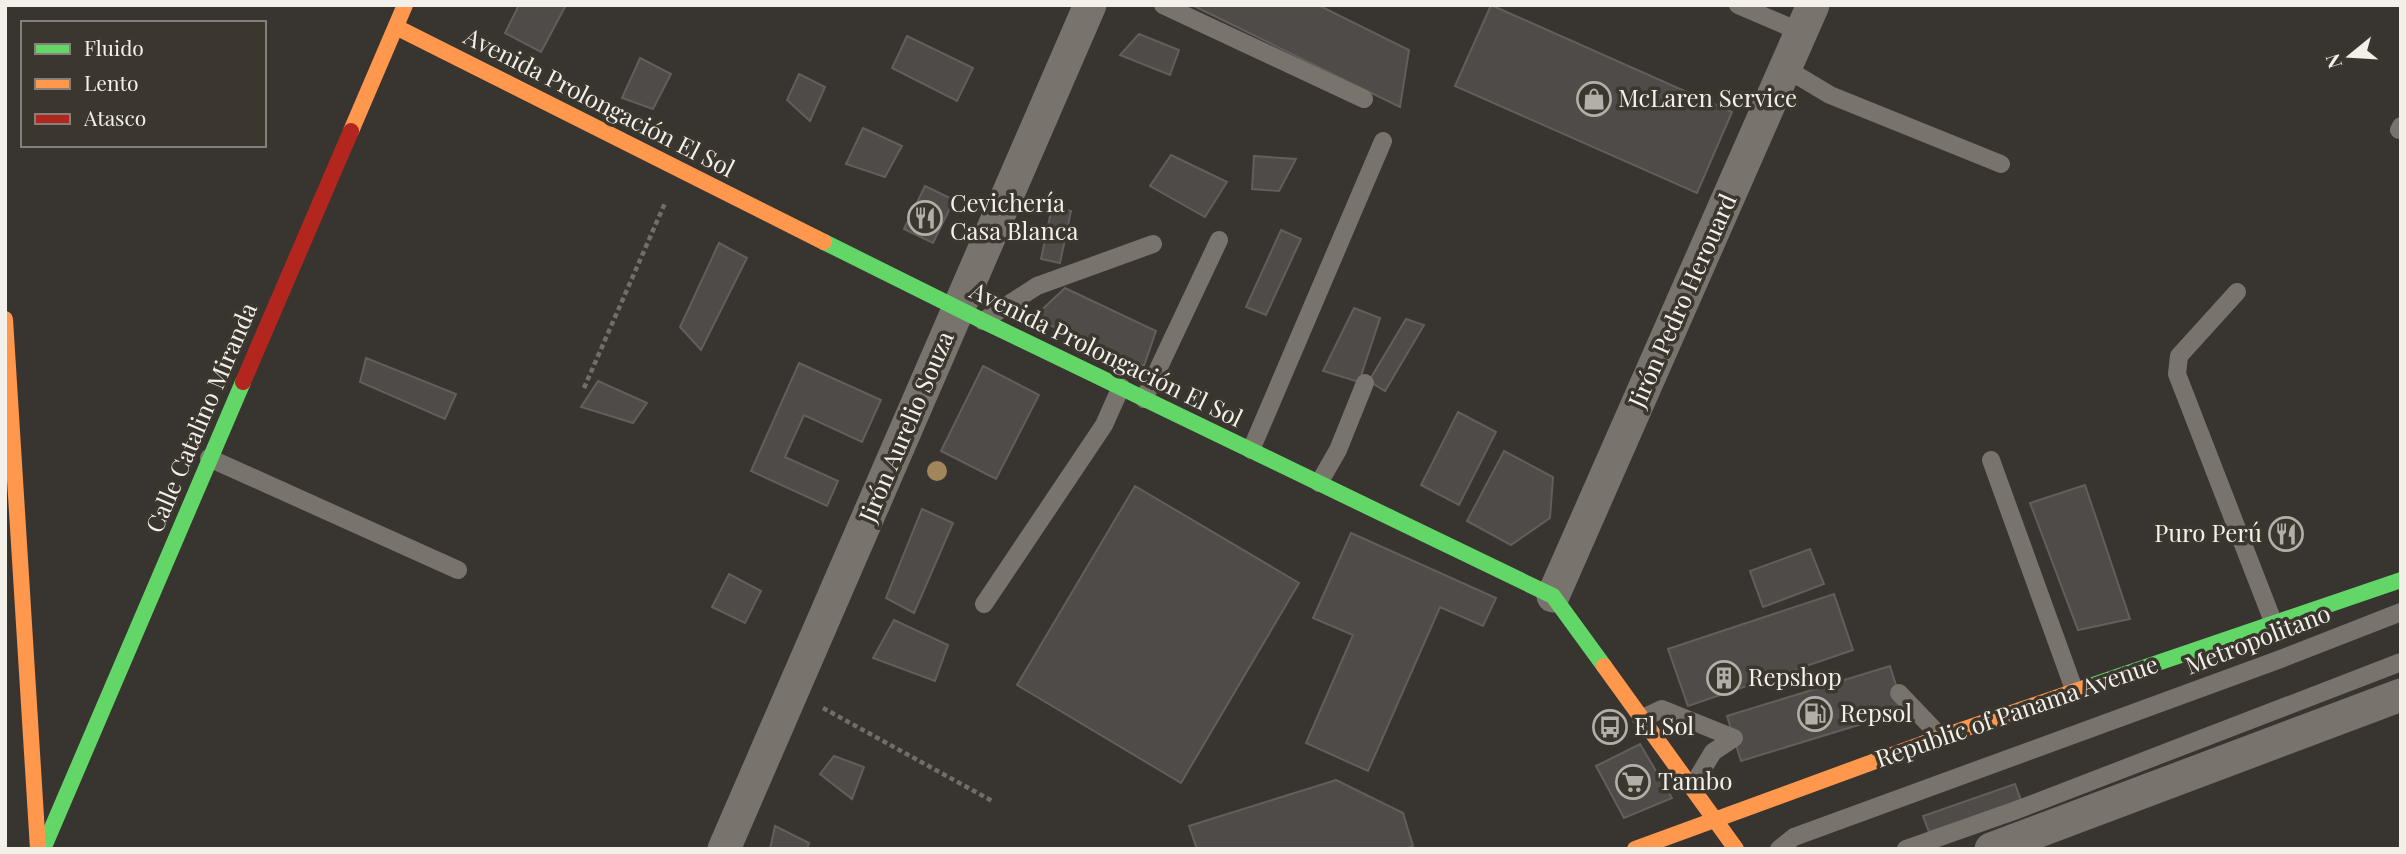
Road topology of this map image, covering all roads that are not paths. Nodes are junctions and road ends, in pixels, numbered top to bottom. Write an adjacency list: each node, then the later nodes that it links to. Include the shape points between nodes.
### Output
1 (405, 5): 6 (street, Calle Catalino Miranda)
2 (1090, 5): 14 (street, Jirón Aurelio Souza)
3 (1163, 5): 8 (lane)
4 (1738, 5): 5 (lane)
5 (1807, 19): 7 (street, Jirón Pedro Herouard)
6 (396, 26): 14 (street, Avenida Prolongación El Sol); 20 (street, Calle Catalino Miranda)
7 (1785, 68): 10 (lane, via 1830,95); 25 (street, Jirón Pedro Herouard)
8 (1364, 99)
9 (1383, 141): 19 (lane)
10 (2001, 164)
11 (1219, 240): 18 (lane)
12 (1153, 244): 14 (lane)
13 (2237, 292): 28 (lane, via 2179,356 2177,374)
14 (970, 315): 17 (street, Avenida Prolongación El Sol); 38 (street, Jirón Aurelio Souza, via 792,691)
15 (5, 319): 37 (street)
16 (1365, 383): 22 (lane)
17 (1121, 387): 18 (street, Avenida Prolongación El Sol); 26 (lane, via 1104,425)
18 (1144, 399): 19 (street, Avenida Prolongación El Sol)
19 (1251, 450): 22 (street, Avenida Prolongación El Sol)
20 (209, 458): 23 (lane); 37 (street, Calle Catalino Miranda)
21 (1991, 460): 30 (lane)
22 (1319, 484): 25 (street, Avenida Prolongación El Sol)
23 (457, 569)
24 (2401, 580): 28 (street, Republic of Panama Avenue)
25 (1553, 596): 33 (street, Avenida Prolongación El Sol)
26 (984, 604)
27 (2401, 612): 41 (lane, Metropolitano, via 1794,837)
28 (2274, 624): 30 (street, Republic of Panama Avenue)
29 (2401, 662): 42 (lane)
30 (2075, 692): 34 (street, Republic of Panama Avenue)
31 (1899, 693): 34 (lane)
32 (2401, 695): 43 (street)
33 (1640, 719): 35 (street, Avenida Prolongación El Sol); 35 (lane, via 1662,709 1734,738 1713,751)
34 (1941, 737): 36 (street, Republic of Panama Avenue)
35 (1692, 787): 36 (street, Avenida Prolongación El Sol)
36 (1715, 820): 39 (street, Republic of Panama Avenue); 40 (street, Avenida Prolongación El Sol)
37 (41, 849)
38 (724, 849)
39 (1635, 849)
40 (1736, 849)
41 (1779, 849)
42 (1906, 849)
43 (1991, 849)

